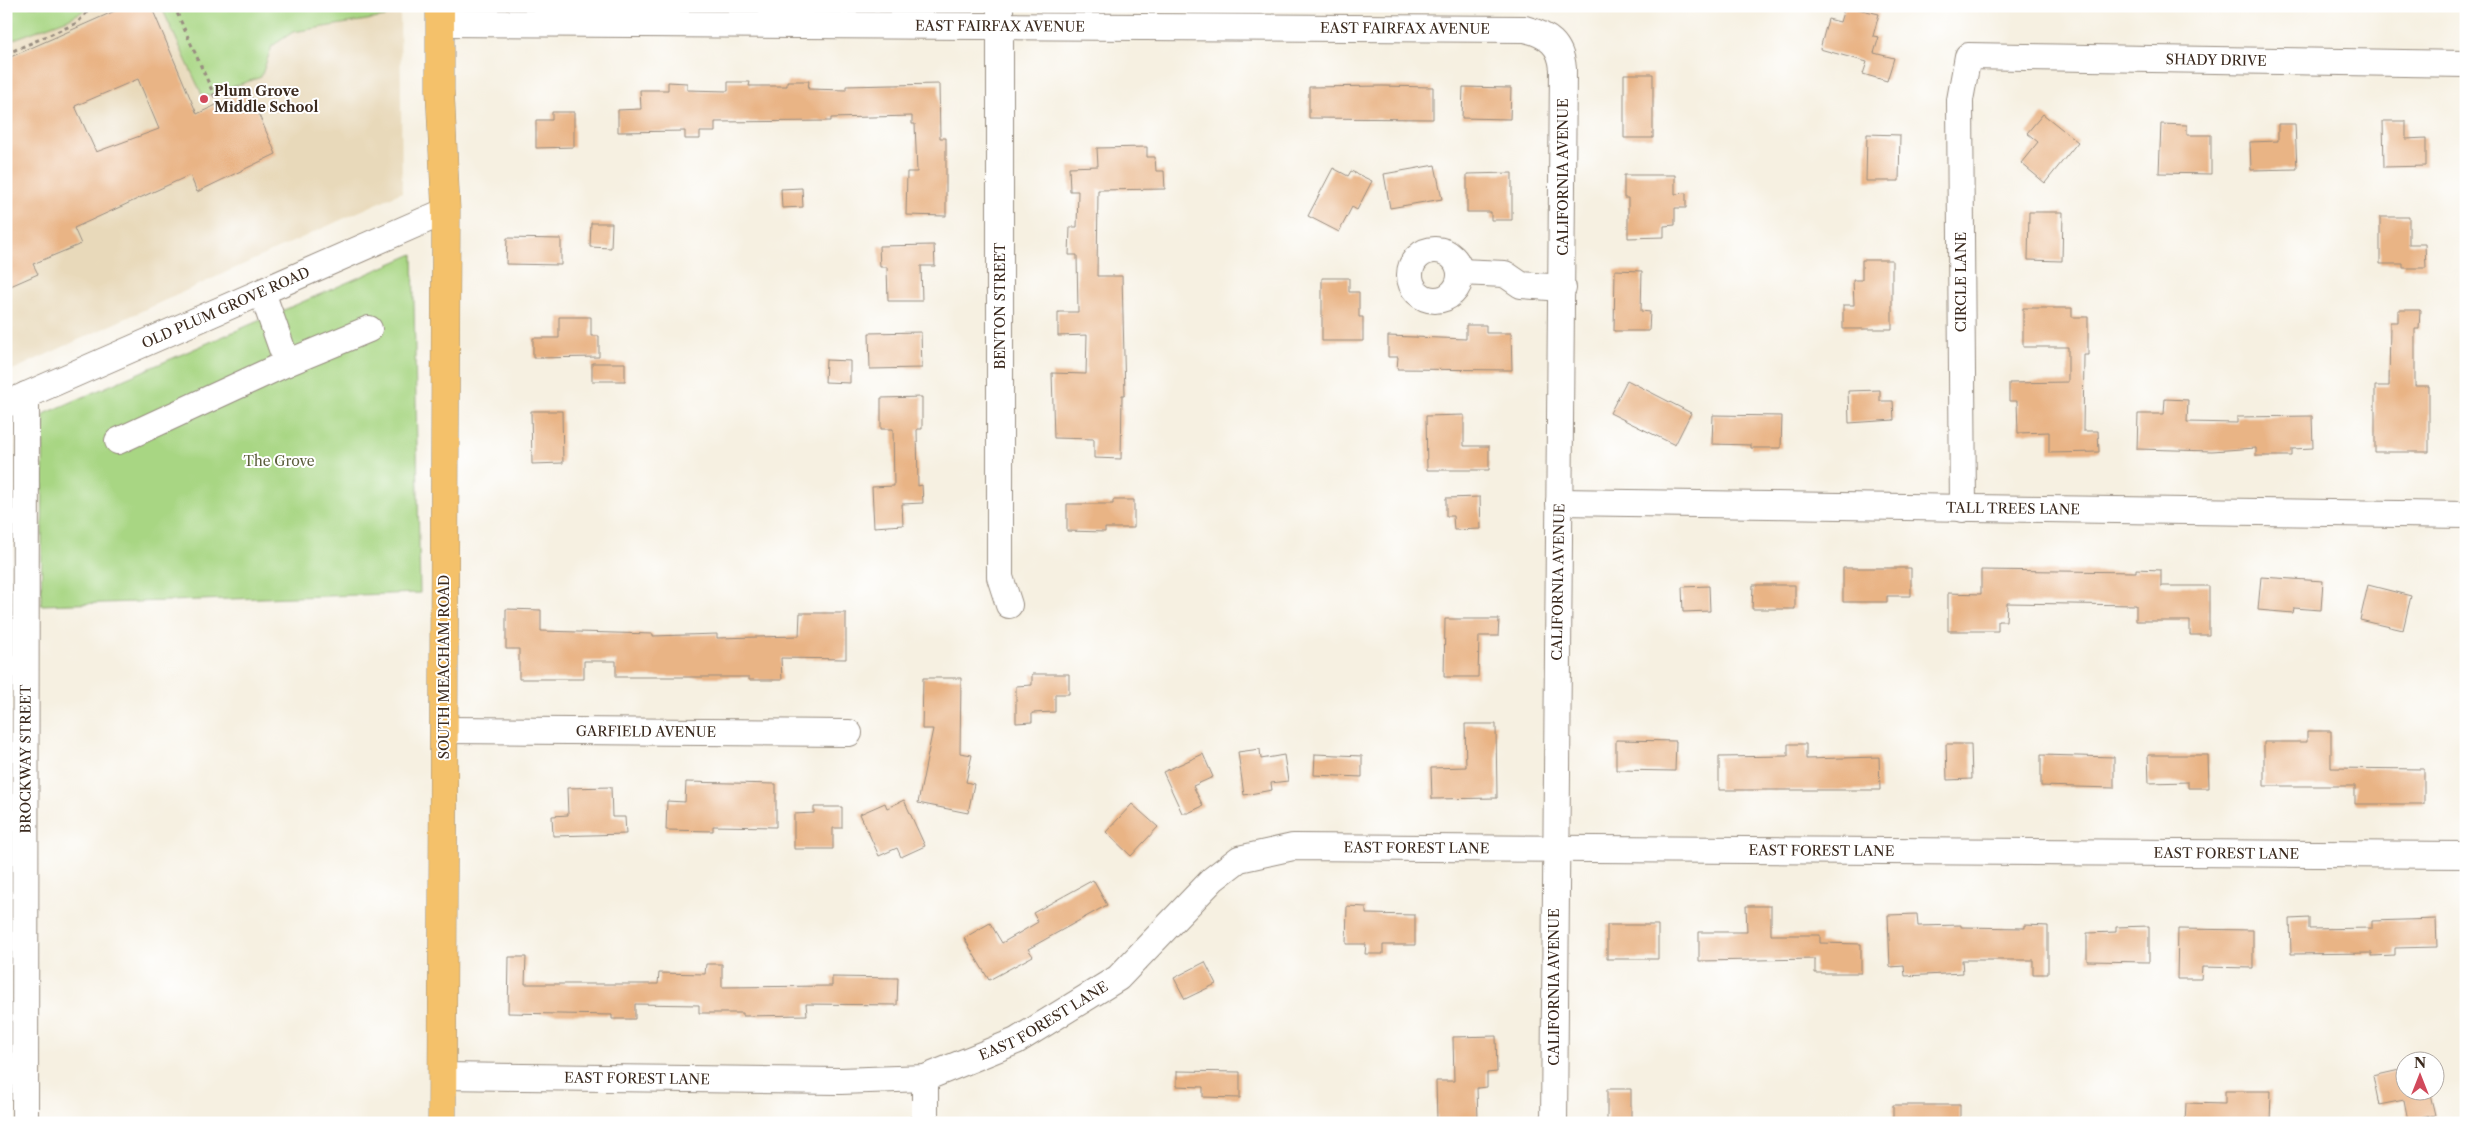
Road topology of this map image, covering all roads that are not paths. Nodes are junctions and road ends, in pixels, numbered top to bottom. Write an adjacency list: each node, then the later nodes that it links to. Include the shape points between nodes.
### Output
1 (440, 14): 2 (street, EAST FAIRFAX AVENUE); 6 (main road, SOUTH MEACHAM ROAD)
2 (1000, 17): 3 (street, EAST FAIRFAX AVENUE, via 1525,30 1542,33); 17 (street, BENTON STREET, via 1000,576)
3 (1555, 44): 8 (street, CALIFORNIA AVENUE, via 1562,55 1564,69)
4 (1968, 56): 5 (street, SHADY DRIVE); 15 (street, CIRCLE LANE, via 1960,100)
5 (2466, 64)
6 (446, 211): 9 (street, OLD PLUM GROVE ROAD); 18 (main road, SOUTH MEACHAM ROAD)
7 (1460, 272): 8 (street, via 1505,274 1521,285)
8 (1563, 288): 14 (street, CALIFORNIA AVENUE)
9 (262, 292): 11 (street); 12 (street, OLD PLUM GROVE ROAD)
10 (369, 329): 11 (street)
11 (287, 363): 13 (street)
12 (16, 400): 24 (street, BROCKWAY STREET)
13 (118, 441)
14 (1559, 502): 15 (street, TALL TREES LANE); 20 (street, CALIFORNIA AVENUE)
15 (1962, 509): 16 (street, TALL TREES LANE)
16 (2466, 515)
17 (1009, 604)
18 (444, 730): 19 (street, GARFIELD AVENUE); 22 (main road, SOUTH MEACHAM ROAD)
19 (849, 733)
20 (1554, 849): 21 (street, EAST FOREST LANE); 23 (street, EAST FOREST LANE, via 1293,847 1239,859 1213,879 1118,978 1016,1041); 27 (street, CALIFORNIA AVENUE)
21 (2466, 855)
22 (442, 1076): 23 (street, EAST FOREST LANE, via 840,1081); 25 (main road, SOUTH MEACHAM ROAD)
23 (925, 1078): 26 (street)
24 (25, 1123)
25 (442, 1123)
26 (925, 1123)
27 (1554, 1123)

